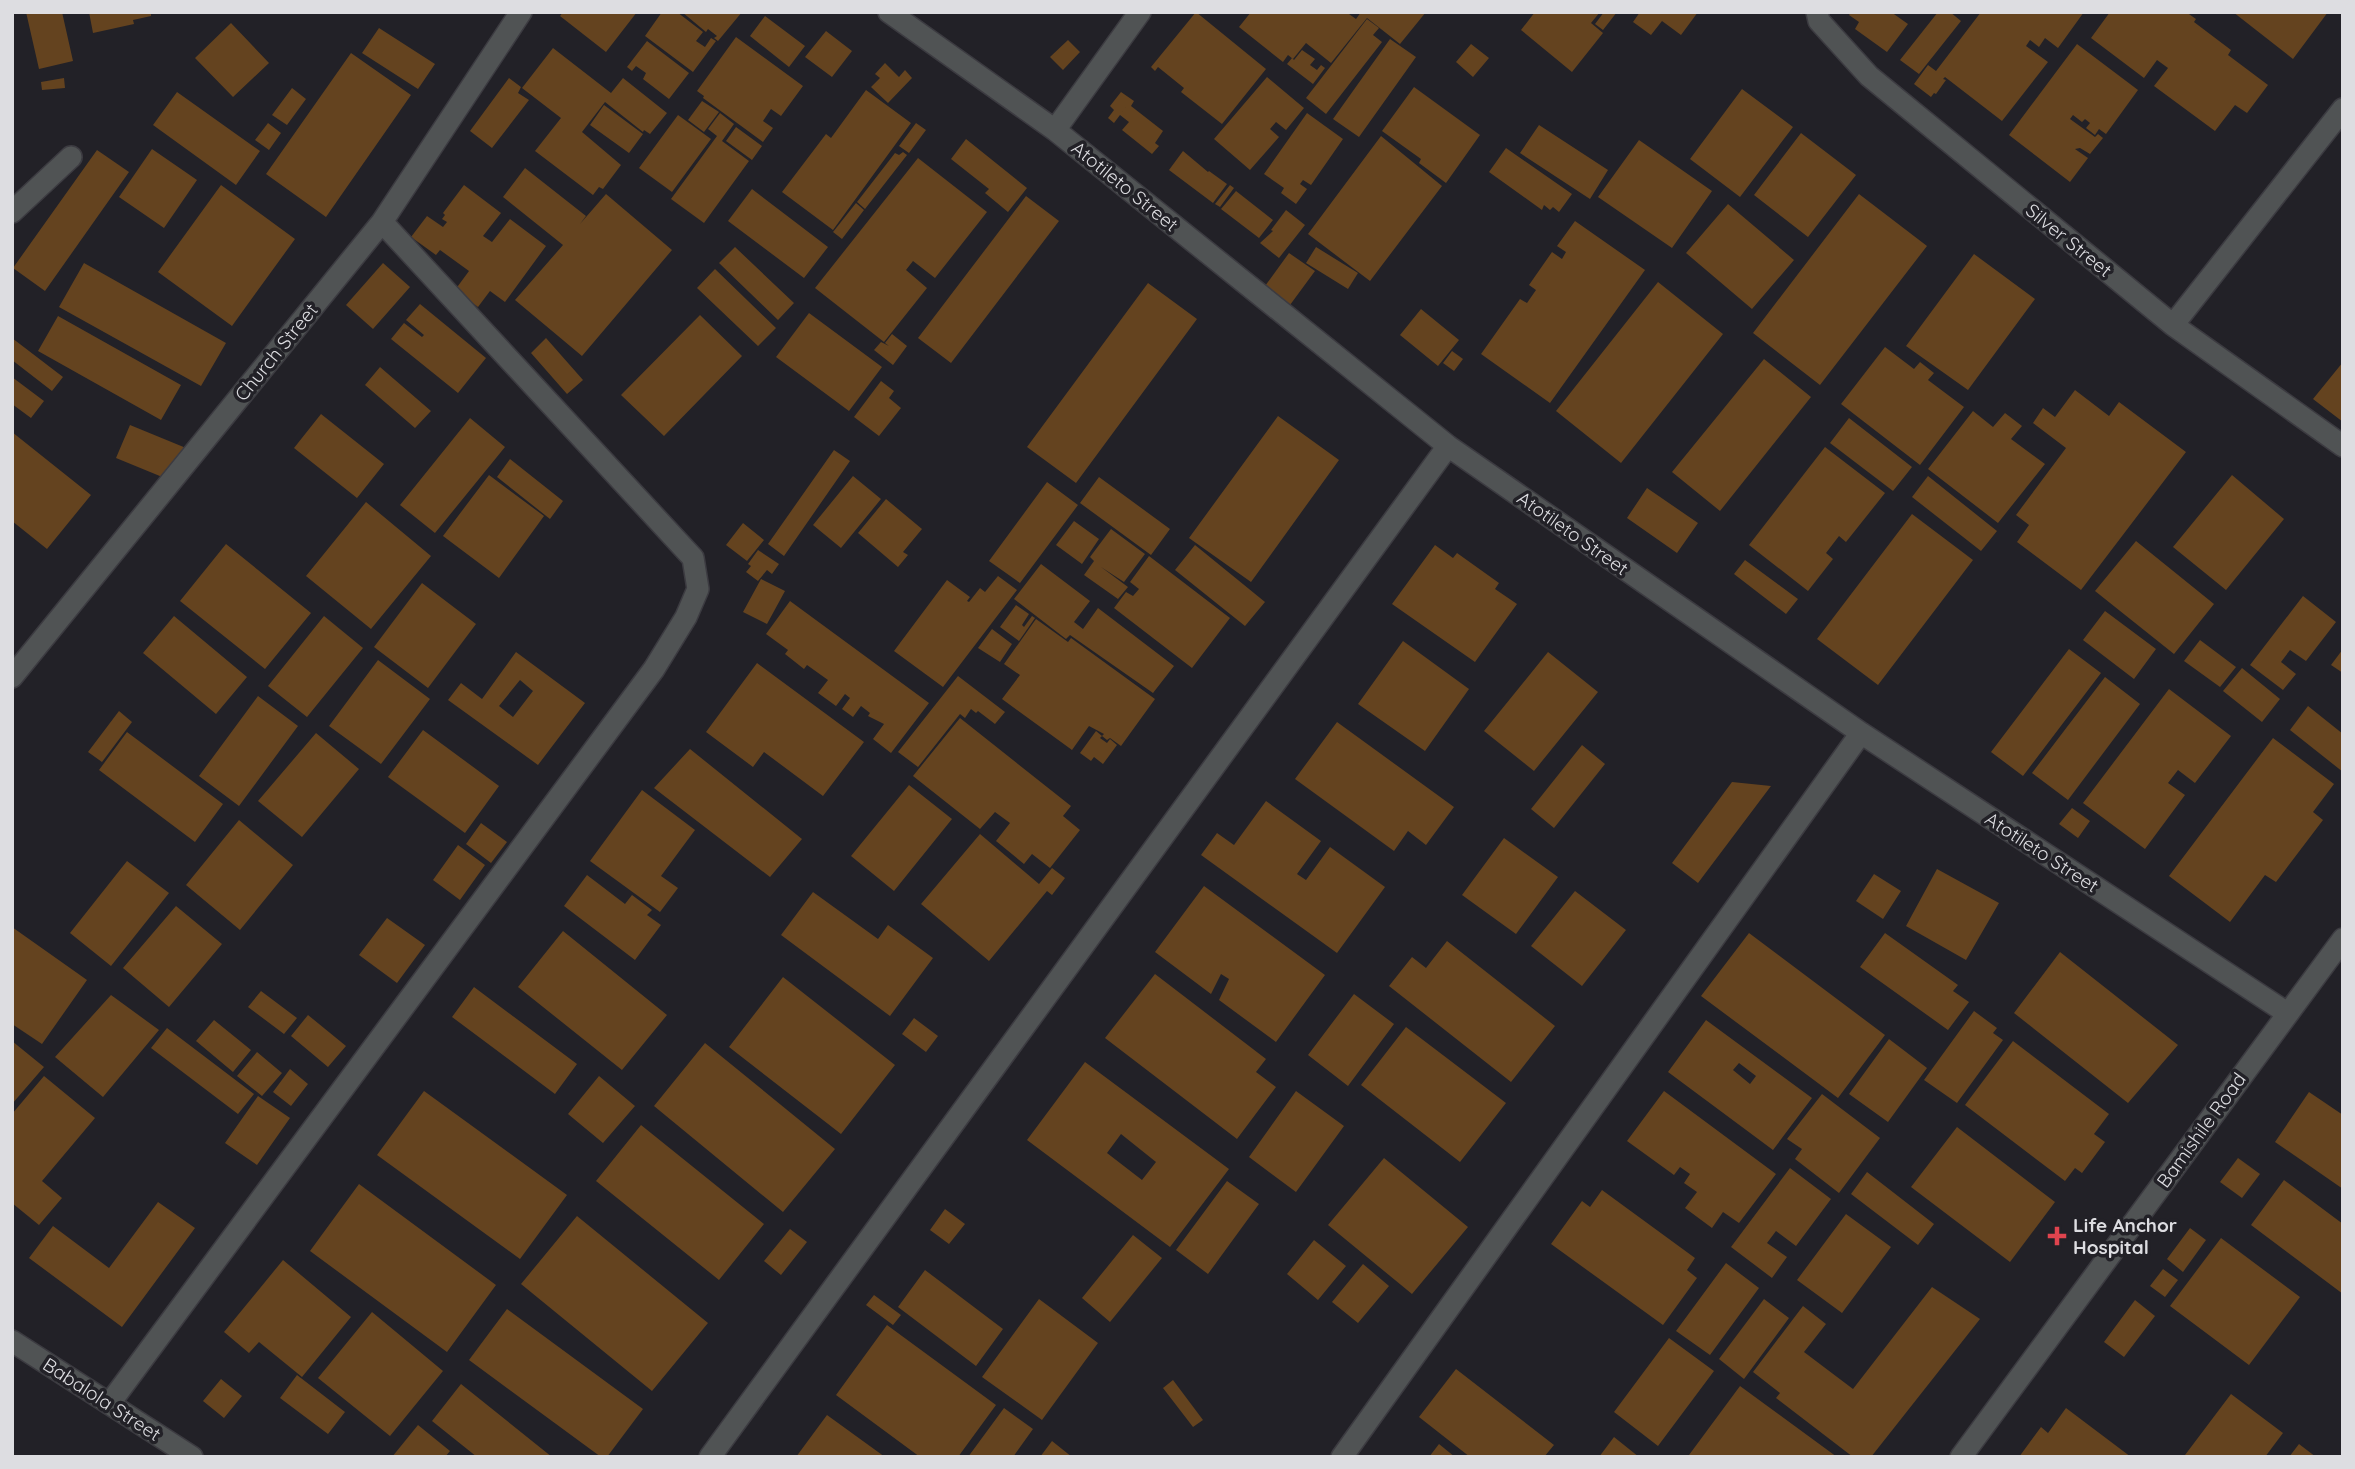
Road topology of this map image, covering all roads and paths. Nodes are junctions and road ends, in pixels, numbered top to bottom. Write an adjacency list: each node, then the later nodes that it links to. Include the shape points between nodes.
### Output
1 (521, 12): 9 (street, Church Street)
2 (889, 12): 6 (street, Atotileto Street)
3 (1140, 12): 6 (street)
4 (1816, 12): 10 (street, Silver Street, via 1869,76)
5 (2343, 109): 10 (street)
6 (1055, 130): 11 (street, Atotileto Street)
7 (71, 157): 8 (street)
8 (12, 212)
9 (382, 222): 13 (street, Church Street); 18 (street, via 693,558 698,589 654,669)
10 (2173, 324): 12 (street, Silver Street)
11 (1448, 446): 14 (street, Atotileto Street); 20 (street)
12 (2343, 446)
13 (12, 677)
14 (1861, 733): 16 (street, Atotileto Street); 21 (street)
15 (2343, 939): 16 (street, Bamishile Road)
16 (2287, 1013): 22 (street, Bamishile Road)
17 (12, 1341): 18 (street, Babalola Street)
18 (110, 1403): 19 (street, Babalola Street)
19 (192, 1457)
20 (710, 1457)
21 (1342, 1457)
22 (1961, 1457)

